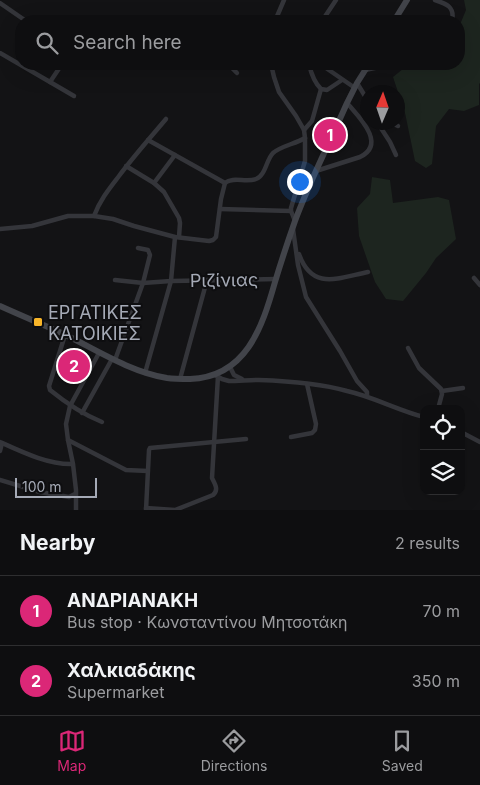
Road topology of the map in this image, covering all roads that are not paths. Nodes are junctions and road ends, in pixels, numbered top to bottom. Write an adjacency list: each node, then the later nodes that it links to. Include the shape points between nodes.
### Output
1 (284, 0): 8 (street)
2 (336, 0): 9 (street)
3 (407, 0): 10 (main road)
4 (435, 0): 5 (street)
5 (442, 1): 11 (street, via 451,8)
6 (0, 3): 7 (street)
7 (17, 15)
8 (278, 15)
9 (326, 15)
10 (398, 15)
11 (453, 15)
12 (0, 53): 13 (street)
13 (15, 62)
14 (29, 70): 23 (street)
15 (58, 70): 23 (street)
16 (235, 70): 21 (street)
17 (272, 70): 30 (street, via 279,92)
18 (310, 70): 25 (street)
19 (329, 70): 22 (street)
20 (365, 70): 24 (main road)
21 (237, 73)
22 (342, 80): 24 (street); 25 (street, via 327,90)
23 (50, 82): 27 (street)
24 (356, 86): 26 (street); 28 (main road)
25 (321, 89): 30 (street, via 312,121)
26 (360, 91)
27 (74, 96)
28 (348, 103): 37 (main road); 37 (street, via 371,137 370,150 360,157)
29 (166, 119): 33 (street)
30 (304, 130): 32 (street)
31 (382, 130): 35 (street)
32 (305, 138): 39 (street, via 273,153 257,178); 41 (street, via 305,161)
33 (148, 140): 34 (street); 36 (street)
34 (175, 155): 38 (street); 39 (street)
35 (396, 155)
36 (126, 166): 38 (street); 42 (street, via 99,202)
37 (316, 171): 43 (main road)
38 (154, 183): 45 (street, via 164,192 179,218)
39 (225, 183): 40 (street)
40 (220, 209): 41 (street); 45 (street, via 213,240)
41 (291, 211): 43 (street)
42 (94, 216): 44 (street, via 68,216 32,226); 45 (street, via 113,218)
43 (294, 224): 46 (street); 50 (main road)
44 (0, 229)
45 (177, 237): 53 (street)
46 (296, 246): 48 (street, via 308,271 320,279); 71 (street, via 306,296)
47 (138, 248): 54 (street, via 150,251)
48 (368, 272)
49 (474, 278): 55 (street)
50 (276, 279): 52 (street, Ριζίνιας); 61 (main road, via 255,337)
51 (114, 280): 54 (street, Ριζίνιας)
52 (207, 280): 53 (street, Ριζίνιας); 65 (street)
53 (171, 281): 54 (street, Ριζίνιας); 62 (street)
54 (143, 283): 60 (street)
55 (480, 284)
56 (0, 306): 57 (main road)
57 (65, 335): 59 (main road); 73 (street, via 49,388)
58 (408, 348): 70 (street, via 419,368)
59 (99, 353): 60 (main road); 73 (street)
60 (113, 359): 62 (main road); 74 (street)
61 (230, 367): 63 (street); 64 (main road)
62 (145, 372): 65 (main road)
63 (234, 375): 66 (street); 67 (street)
64 (216, 376): 65 (main road); 67 (street); 81 (street)
65 (180, 379)
66 (245, 380): 67 (street); 68 (street)
67 (231, 381)
68 (307, 384): 71 (street); 78 (street, via 316,428 312,433)
69 (463, 388): 70 (street)
70 (442, 391): 72 (street)
71 (368, 396): 75 (street)
72 (439, 405)
73 (70, 406): 74 (street); 80 (street, via 66,424)
74 (82, 413): 76 (street)
75 (420, 416)
76 (102, 422)
77 (465, 434): 82 (street)
78 (291, 437)
79 (246, 439): 81 (street)
80 (68, 440): 85 (street); 86 (street, via 126,470)
81 (214, 442): 86 (street, via 150,448); 89 (street, via 212,478 217,489 213,496 175,510)
82 (480, 442)
83 (1, 443): 84 (street); 85 (street, via 48,461)
84 (0, 452)
85 (73, 464): 88 (street)
86 (148, 471): 89 (street)
87 (0, 480): 88 (street, via 40,492 69,497)
88 (75, 494): 90 (street)
89 (146, 509)
90 (76, 510)

